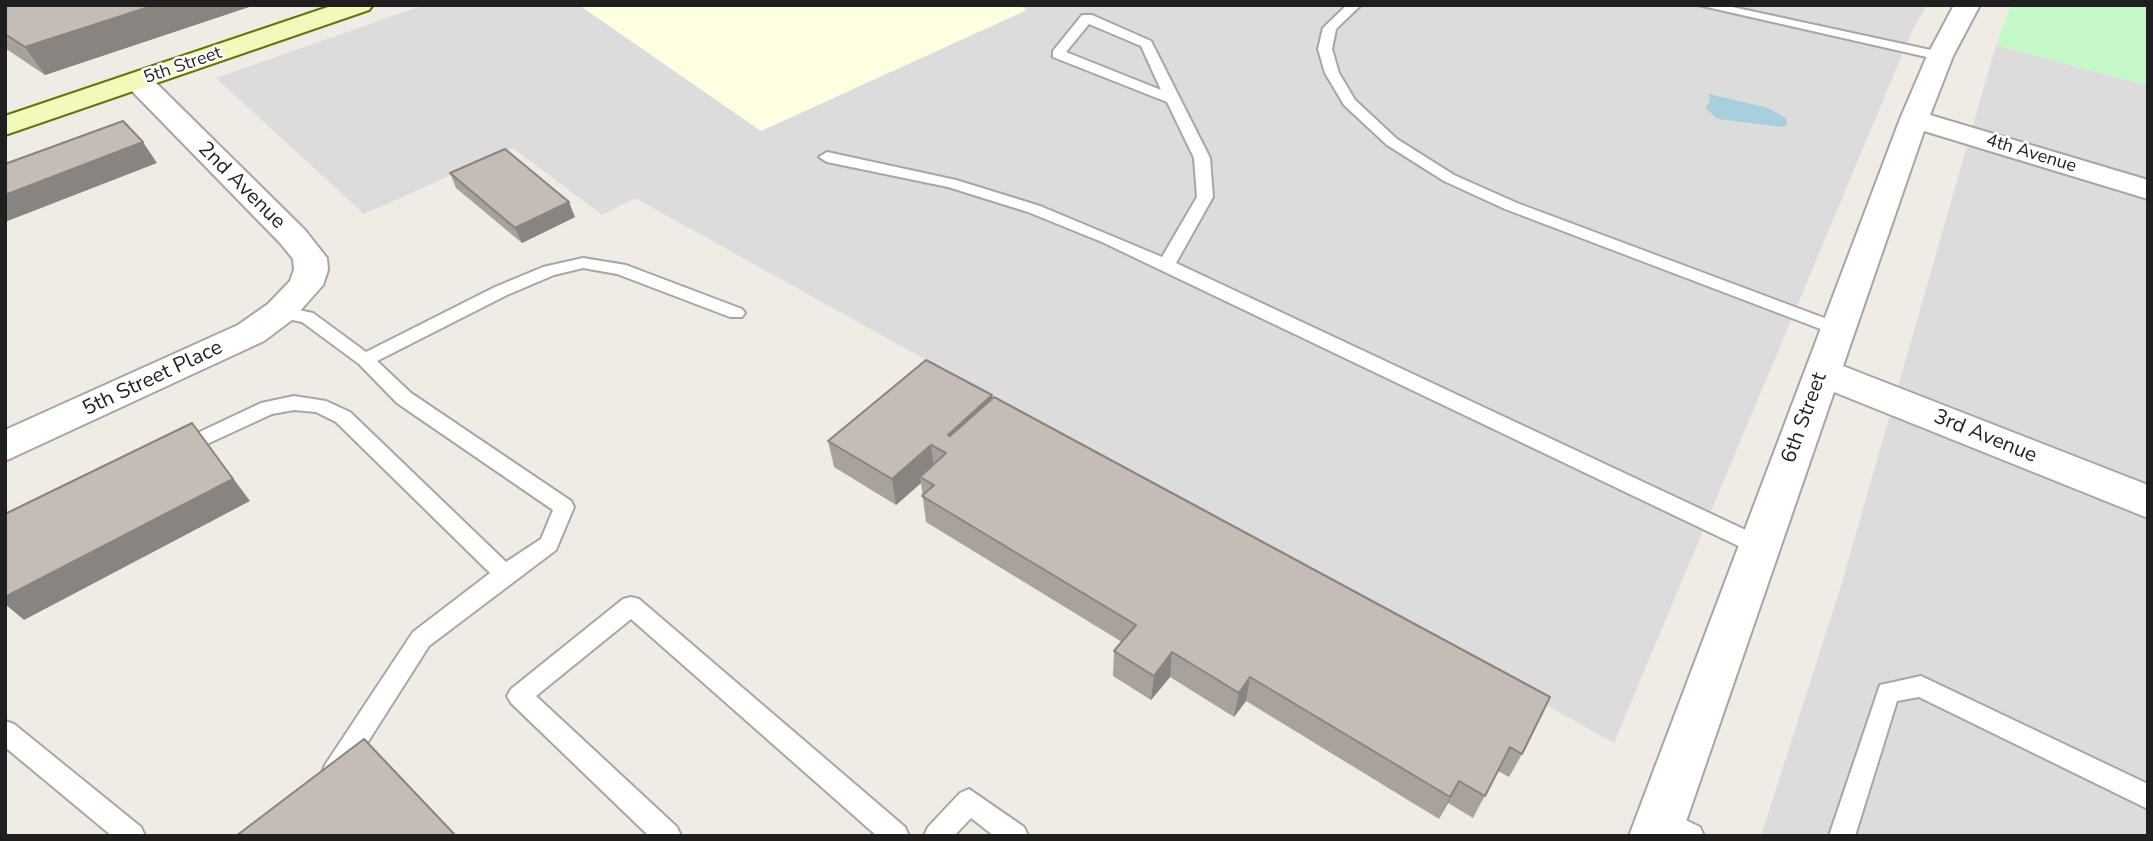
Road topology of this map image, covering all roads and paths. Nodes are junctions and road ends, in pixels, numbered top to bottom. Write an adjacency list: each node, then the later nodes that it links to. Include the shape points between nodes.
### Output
1 (360, 5): 6 (street, 5th Street)
2 (1355, 5): 15 (lane, via 1330,28 1325,49 1332,73 1349,102 1392,142 1449,178 1511,206)
3 (1704, 5): 5 (lane)
4 (1966, 5): 5 (street, 6th Street)
5 (1940, 56): 8 (street, 6th Street)
6 (138, 81): 9 (street, 5th Street); 13 (street, 2nd Avenue, via 310,258 306,285)
7 (1173, 99): 7 (lane, via 1148,89 1058,54 1087,18 1146,44); 12 (lane, via 1202,158 1205,197)
8 (1914, 119): 11 (street, 4th Avenue); 15 (street, 6th Street)
9 (5, 126)
10 (827, 157): 12 (lane, via 951,183 1034,209)
11 (2148, 190)
12 (1167, 264): 21 (lane)
13 (287, 306): 16 (lane); 18 (street, 5th Street Place, via 251,332)
14 (736, 313): 16 (lane, via 620,269 583,263 549,271 502,291)
15 (1838, 329): 17 (street, 6th Street)
16 (366, 360): 22 (lane, via 404,398 564,507 549,544)
17 (1821, 372): 20 (street, 3rd Avenue); 21 (street, 6th Street)
18 (5, 447)
19 (164, 457): 22 (lane, via 268,408 294,403 319,406 343,417)
20 (2148, 502)
21 (1759, 546): 26 (street, 6th Street)
22 (505, 574): 24 (lane, via 421,639)
23 (5, 732): 27 (lane)
24 (318, 790)
25 (2148, 797): 32 (lane, via 1921,687 1888,692)
26 (1669, 830)
27 (132, 836)
28 (668, 836): 29 (lane, via 519,696 631,606)
29 (896, 836)
30 (937, 836): 31 (lane, via 970,801)
31 (1015, 836)
32 (1842, 836)

